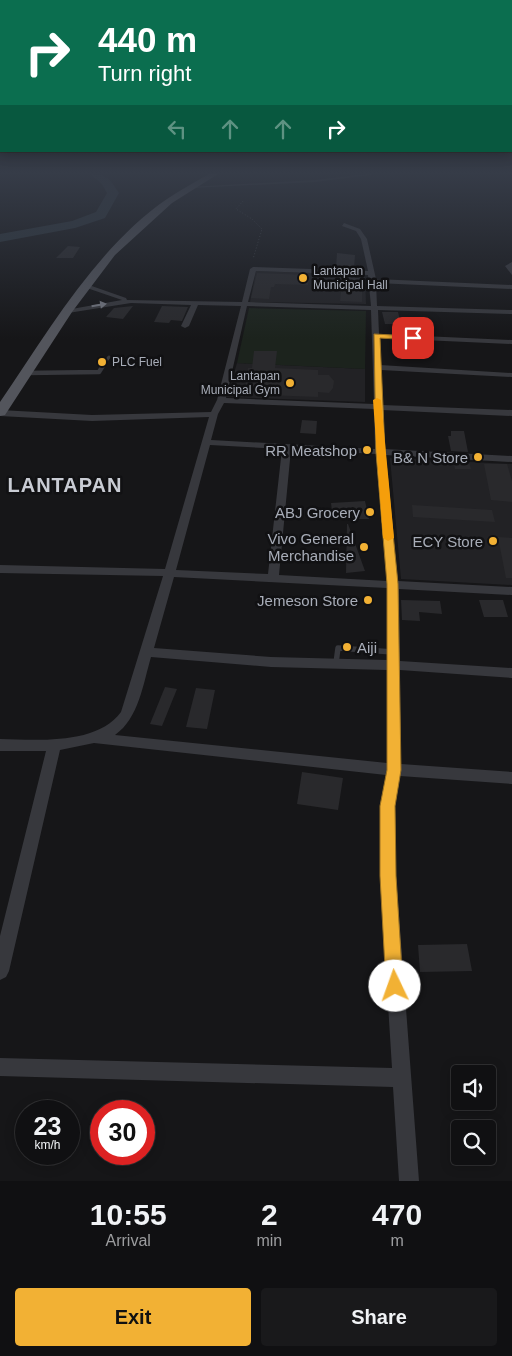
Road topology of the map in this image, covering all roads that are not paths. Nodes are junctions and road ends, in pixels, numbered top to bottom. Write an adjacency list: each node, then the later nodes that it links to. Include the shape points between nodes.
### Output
1 (137, 229): 6 (main road, via 112,253)
2 (356, 229): 5 (street, via 361,234)
3 (512, 264): 4 (street, via 508,266)
4 (512, 273)
5 (372, 277): 7 (street); 10 (street, via 253,269); 11 (street)
6 (86, 286): 8 (street); 12 (main road)
7 (512, 287)
8 (131, 301): 9 (street); 12 (street, one-way to 8)
9 (195, 303): 10 (street); 14 (street)
10 (246, 304): 11 (street); 21 (street)
11 (373, 307): 13 (street); 15 (street)
12 (68, 311): 19 (main road)
13 (512, 312)
14 (185, 326)
15 (376, 336): 16 (street); 18 (street)
16 (512, 342)
17 (109, 358): 19 (lane, via 99,372)
18 (376, 367): 20 (street); 22 (street)
19 (28, 373): 23 (main road)
20 (512, 375)
21 (221, 400): 22 (street); 25 (street)
22 (377, 406): 24 (street); 28 (street)
23 (0, 412): 25 (street, via 92,418)
24 (512, 413)
25 (214, 414): 26 (street)
26 (206, 442): 27 (street); 31 (street)
27 (287, 447): 28 (street); 32 (street)
28 (380, 452): 29 (street); 33 (street)
29 (512, 459)
30 (0, 569): 31 (street)
31 (170, 573): 32 (street); 35 (street)
32 (273, 578): 33 (street)
33 (393, 584): 34 (street); 36 (street)
34 (512, 591)
35 (146, 652): 36 (street, via 336,664); 38 (street, via 127,714 117,727)
36 (393, 659): 37 (street); 41 (street)
37 (512, 673)
38 (95, 738): 39 (street); 41 (street)
39 (54, 744): 40 (street); 43 (street)
40 (0, 745)
41 (394, 770): 42 (street); 45 (street, via 388,806 388,876)
42 (512, 778)
43 (0, 971)
44 (0, 1067): 45 (street)
45 (400, 1078): 46 (street)
46 (409, 1181)

